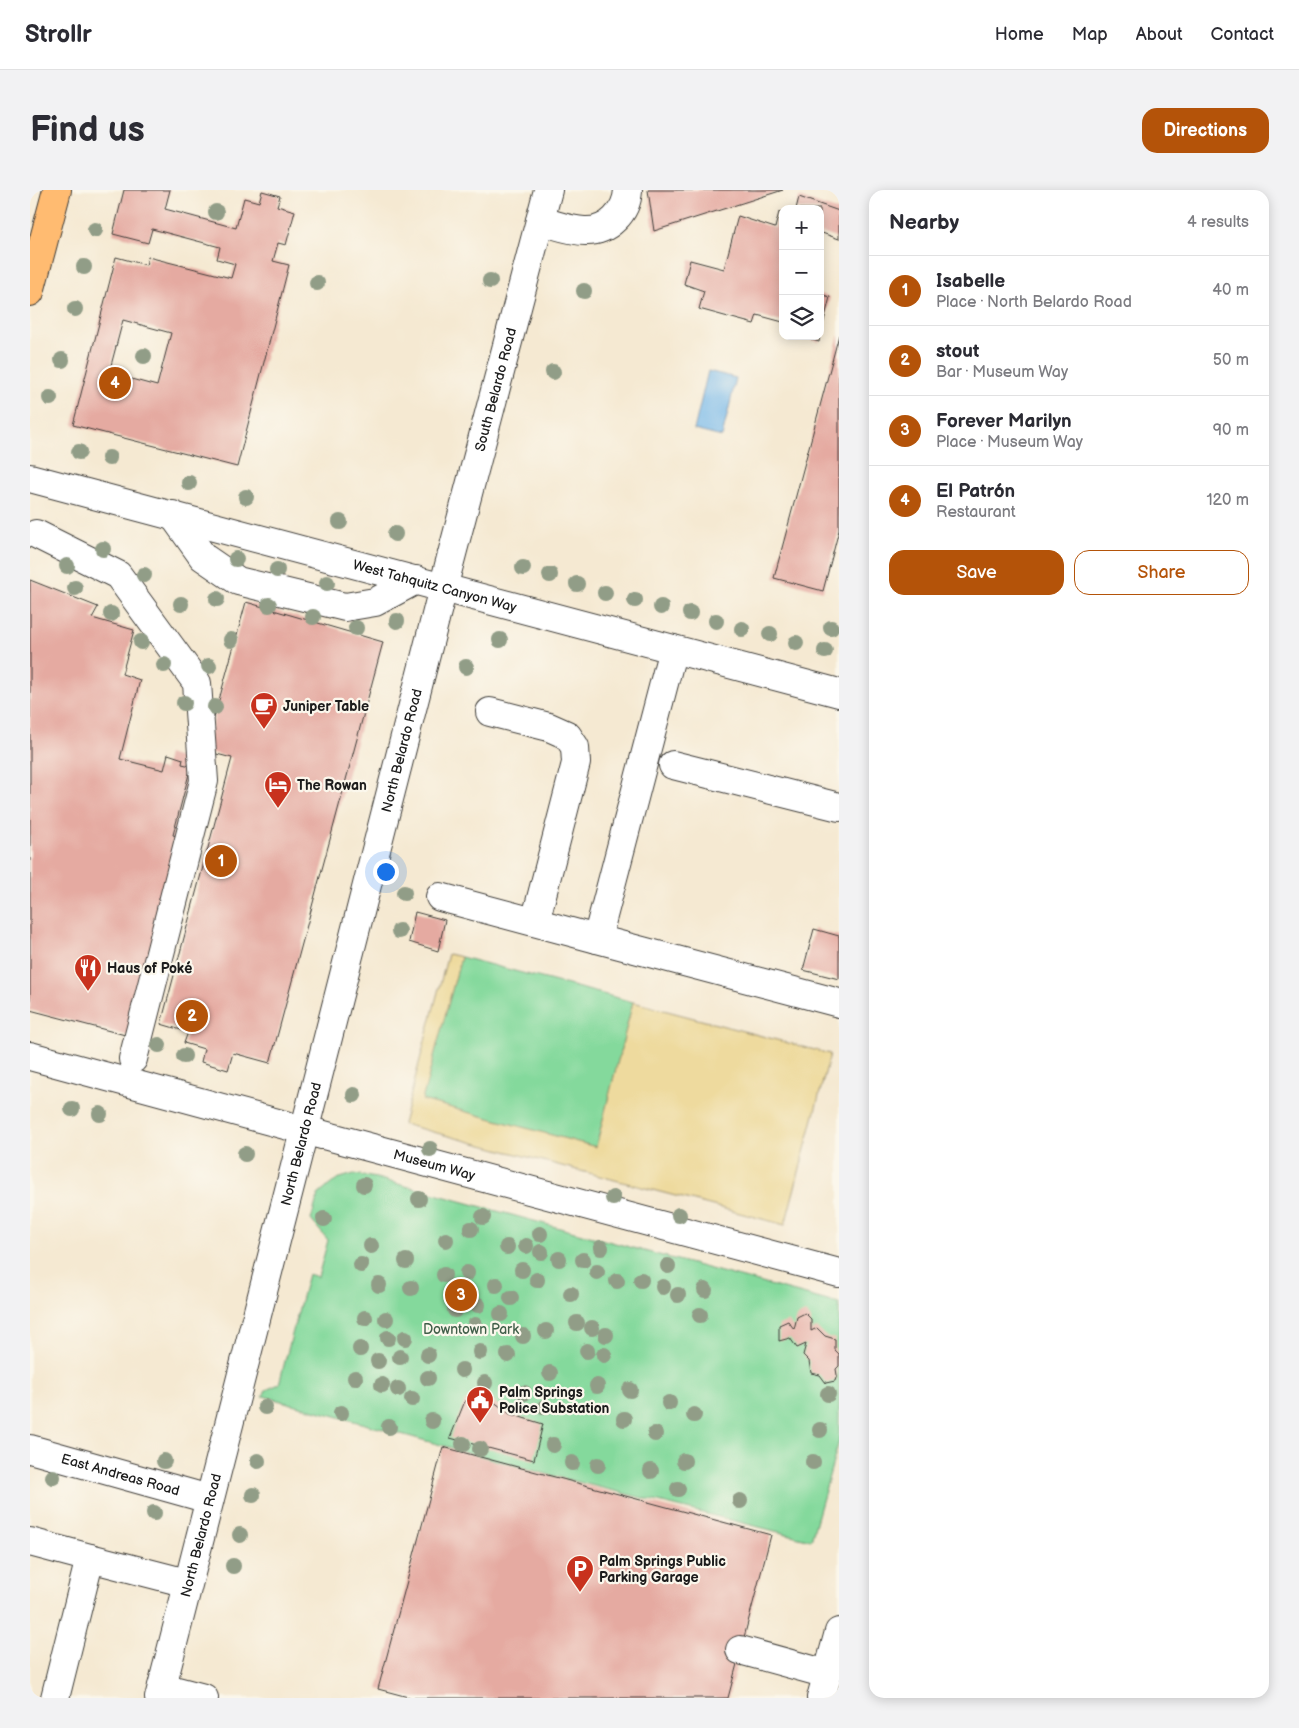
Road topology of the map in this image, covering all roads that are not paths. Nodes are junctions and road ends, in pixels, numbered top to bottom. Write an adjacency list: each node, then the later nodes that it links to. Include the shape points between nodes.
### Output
1 (57, 190): 5 (main road)
2 (548, 190): 4 (street, South Belardo Road)
3 (628, 190): 4 (street, via 623,211 599,229 586,232)
4 (540, 221): 10 (street, South Belardo Road)
5 (30, 292)
6 (30, 478): 7 (street, West Tahquitz Canyon Way)
7 (172, 516): 9 (street, West Tahquitz Canyon Way); 9 (street, via 203,557 238,581 345,607 375,602)
8 (36, 534): 21 (street, via 118,575 197,683 204,781)
9 (416, 580): 10 (street, West Tahquitz Canyon Way)
10 (443, 588): 11 (street, West Tahquitz Canyon Way); 22 (street, North Belardo Road)
11 (673, 648): 12 (street, West Tahquitz Canyon Way); 18 (street)
12 (839, 692)
13 (490, 712): 17 (street, via 549,727 567,735 575,747 576,763)
14 (673, 765): 15 (street)
15 (839, 807)
16 (440, 898): 17 (street)
17 (535, 922): 18 (street)
18 (597, 939): 19 (street)
19 (839, 1003)
20 (30, 1056): 22 (street, Museum Way)
21 (132, 1059)
22 (305, 1130): 23 (street, Museum Way); 25 (street, North Belardo Road)
23 (839, 1273)
24 (30, 1449): 25 (street, East Andreas Road)
25 (210, 1499): 28 (street, North Belardo Road)
26 (30, 1542): 27 (street)
27 (90, 1558): 28 (street); 33 (street)
28 (187, 1583): 32 (street, North Belardo Road)
29 (839, 1632): 31 (street)
30 (740, 1650): 31 (street)
31 (824, 1686)
32 (160, 1693): 34 (street)
33 (55, 1698)
34 (204, 1698)

